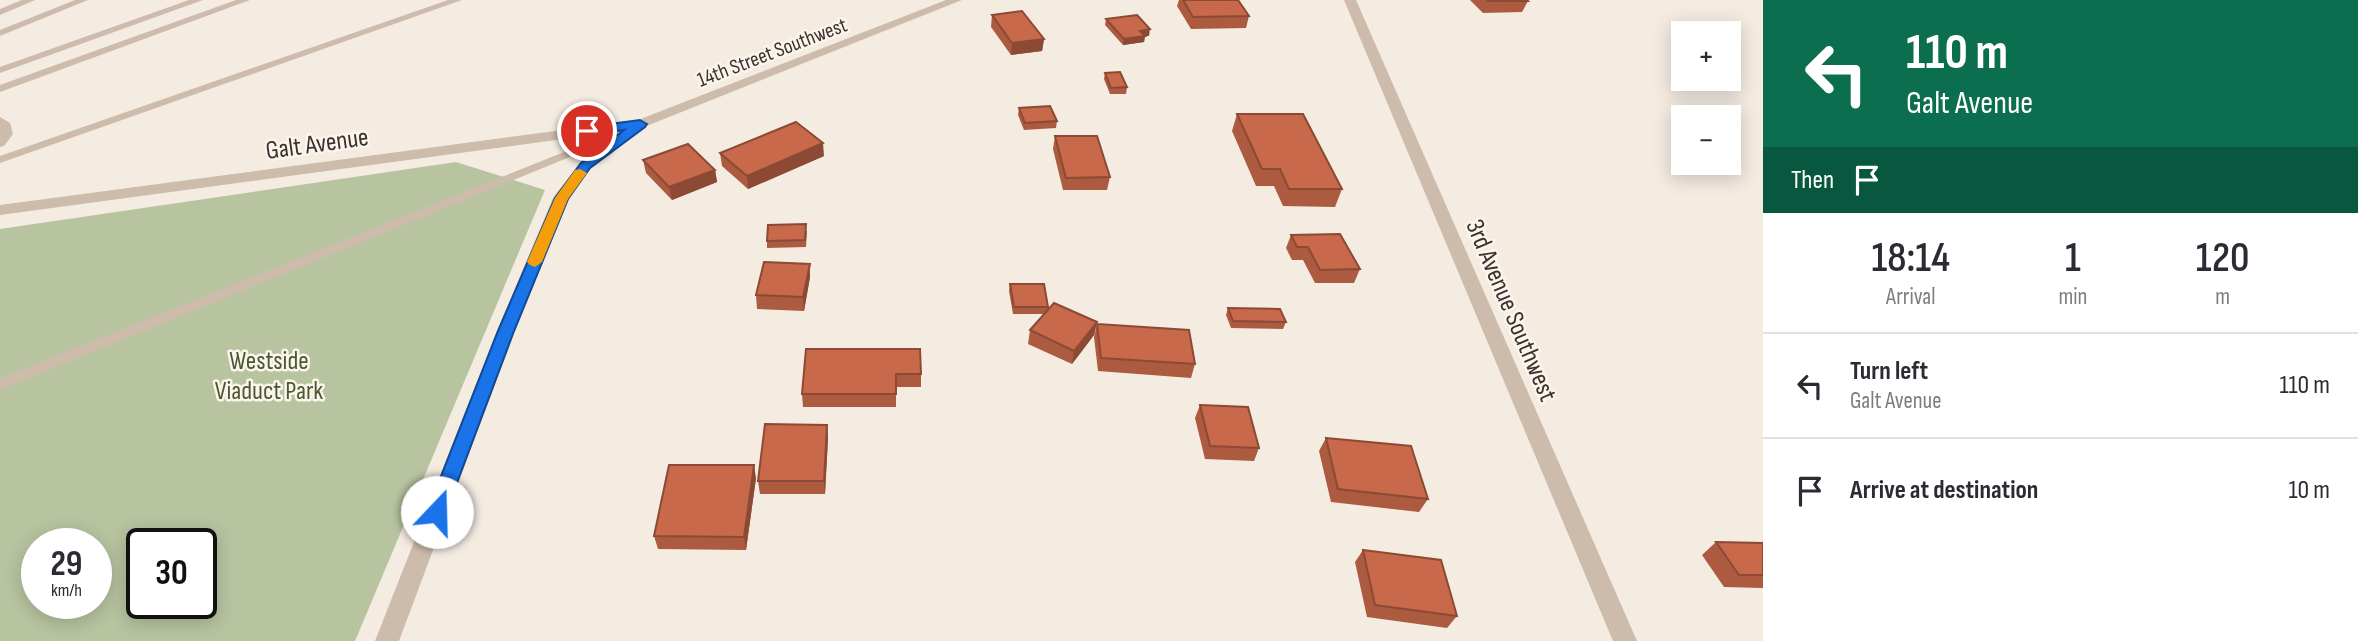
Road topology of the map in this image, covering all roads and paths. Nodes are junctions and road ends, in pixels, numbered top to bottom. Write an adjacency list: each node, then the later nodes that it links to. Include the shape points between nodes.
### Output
1 (30, 0): 8 (lane)
2 (83, 0): 9 (lane)
3 (198, 0): 10 (lane)
4 (245, 0): 11 (lane)
5 (457, 0): 14 (lane)
6 (956, 0): 13 (street, 14th Street Southwest)
7 (1350, 0): 21 (street, 3rd Avenue Southwest)
8 (0, 12)
9 (0, 33)
10 (0, 70)
11 (0, 89)
12 (0, 120): 15 (lane, via 6,124 7,134)
13 (640, 124): 18 (street, Galt Avenue); 19 (lane); 20 (street, via 586,165 562,198)
14 (99, 125): 16 (lane); 17 (lane)
15 (0, 144)
16 (0, 160)
17 (0, 171)
18 (0, 210)
19 (0, 384)
20 (387, 641)
21 (1625, 641)

